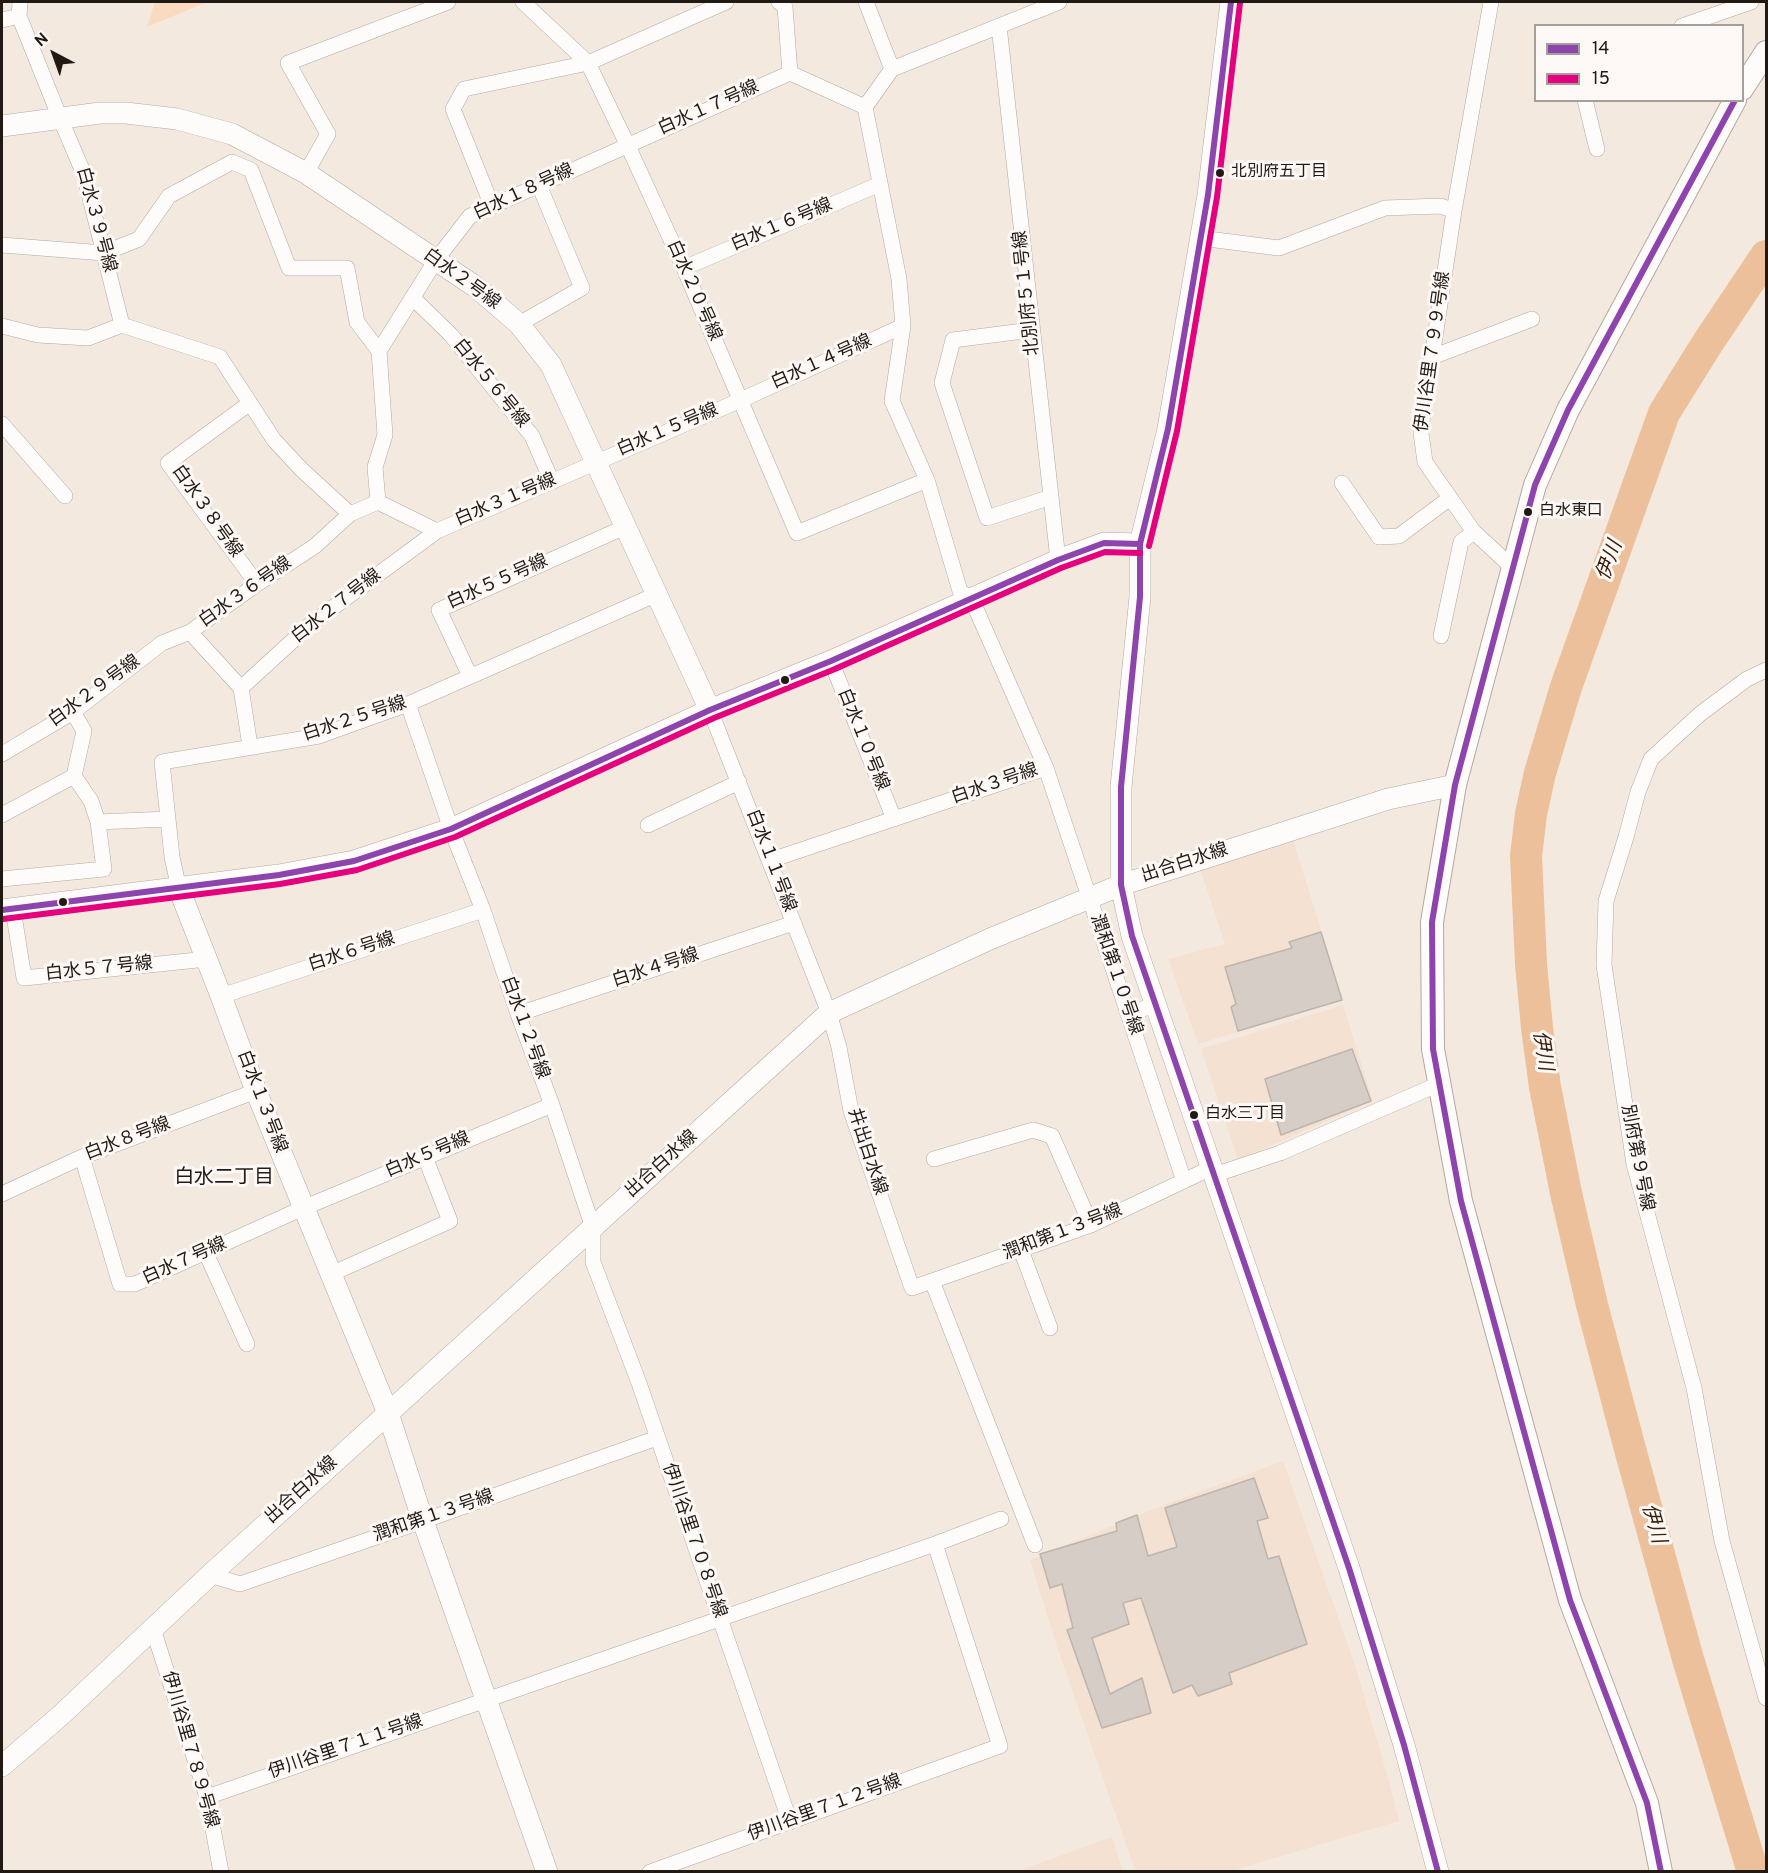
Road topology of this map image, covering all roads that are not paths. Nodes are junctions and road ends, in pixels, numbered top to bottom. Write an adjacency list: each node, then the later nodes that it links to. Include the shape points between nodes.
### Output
1 (448, 2): 26 (street, via 288,63 328,134)
2 (523, 2): 15 (street)
3 (726, 2): 15 (street)
4 (779, 2): 17 (street, via 785,7)
5 (866, 2): 16 (street)
6 (1059, 2): 13 (street)
7 (1231, 2): 31 (street)
8 (1491, 2): 30 (street, 伊川谷里７９９号線)
9 (1751, 2): 12 (street)
10 (20, 9): 11 (street); 22 (street, 白水３９号線)
11 (2, 20)
12 (1688, 24)
13 (999, 26): 16 (street); 42 (street, 北別府５１号線)
14 (1767, 52): 18 (main road)
15 (588, 63): 24 (street, 白水２０号線); 29 (street, via 464,88 453,109)
16 (892, 69): 21 (street)
17 (790, 73): 21 (street); 24 (street, 白水１７号線)
18 (1744, 87)
19 (1585, 102): 25 (street)
20 (1734, 102): 62 (main road, via 1568,410 1536,484)
21 (866, 107): 27 (street)
22 (60, 118): 23 (street, 白水２号線); 26 (street, 白水２号線, via 126,113 177,119 232,134); 33 (street, 白水３９号線, via 84,174)
23 (2, 126)
24 (628, 146): 28 (street, 白水１８号線); 35 (street, 白水２０号線)
25 (1597, 149)
26 (306, 173): 34 (street, 白水２号線)
27 (880, 184): 35 (street, 白水１６号線); 41 (street)
28 (539, 185): 29 (street, 白水１８号線); 38 (street, via 582,288)
29 (492, 206): 34 (street, 白水１８号線, via 470,216)
30 (1454, 211): 31 (street, via 1441,206 1385,208 1279,248); 44 (street, 伊川谷里７９９号線)
31 (1200, 238): 60 (street, via 1168,429)
32 (2, 245): 33 (street)
33 (104, 253): 39 (street, 白水３９号線); 43 (street, via 139,238 169,196 232,162 251,170 289,268 346,268 357,322)
34 (436, 260): 36 (street, 白水１８号線); 38 (street, 白水２号線, via 476,287)
35 (684, 268): 45 (street, 白水２０号線)
36 (413, 298): 43 (street, 白水１８号線); 50 (street, 白水５６号線, via 451,334 532,436)
37 (1532, 319): 44 (street)
38 (519, 324): 48 (street, 白水２号線, via 550,365)
39 (122, 325): 40 (street, via 88,338 38,335); 46 (street, via 220,357)
40 (2, 326)
41 (903, 327): 45 (street, 白水１４号線); 49 (street, via 892,401)
42 (1031, 330): 53 (street, 北別府５１号線); 53 (street, via 953,340 942,383 987,518)
43 (379, 351): 55 (street, via 385,435 375,467)
44 (1432, 357): 54 (street, 伊川谷里７９９号線, via 1422,422 1425,462)
45 (741, 400): 48 (street, 白水１５号線); 49 (street, 白水２０号線, via 797,533)
46 (250, 403): 56 (street, via 274,440); 63 (street, 白水３８号線, via 168,463)
47 (2, 424): 52 (street)
48 (596, 463): 50 (street, 白水３１号線); 57 (street, 白水２号線)
49 (927, 480): 65 (street, via 960,591)
50 (552, 482): 58 (street, 白水３１号線)
51 (1342, 483): 54 (street, via 1379,537 1399,536)
52 (65, 496)
53 (1051, 496): 61 (street, 北別府５１号線)
54 (1450, 498): 59 (street, 伊川谷里７９９号線)
55 (378, 502): 56 (street); 58 (street, 白水３１号線)
56 (350, 514): 63 (street, 白水３６号線, via 315,546)
57 (625, 527): 64 (street, 白水２号線); 70 (street, 白水５５号線, via 438,610)
58 (437, 531): 71 (street, 白水２７号線, via 312,623)
59 (1474, 532): 62 (street, 伊川谷里７９９号線); 67 (street, via 1461,542)
60 (1140, 544): 61 (street, via 1104,543); 89 (street, via 1140,597 1121,787)
61 (1058, 560): 65 (street)
62 (1514, 568): 80 (main road)
63 (256, 584): 66 (street, 白水３６号線)
64 (656, 595): 70 (street, 白水２５号線); 73 (street, 白水２号線)
65 (972, 600): 68 (street); 77 (street, 白水３号線)
66 (190, 632): 71 (street, 白水３６号線); 74 (street, 白水２９号線, via 162,643)
67 (1441, 636)
68 (831, 661): 73 (street); 83 (street, 白水１０号線)
69 (1767, 669): 130 (street, 別府第９号線, via 1700,714 1651,759 1606,901 1604,965 1634,1164 1694,1388 1722,1541)
70 (470, 676): 72 (street, 白水２５号線)
71 (241, 688): 75 (street)
72 (408, 704): 75 (street, 白水２５号線, via 318,736); 86 (street, 白水１２号線)
73 (710, 711): 79 (street, 白水１１号線); 86 (street)
74 (73, 712): 76 (street, 白水２９号線); 78 (street, via 84,731)
75 (250, 746): 82 (street, 白水２５号線, via 162,762)
76 (2, 754)
77 (1046, 768): 83 (street, 白水３号線); 91 (street, 潤和第１０号線)
78 (74, 776): 81 (street); 84 (street, via 91,801)
79 (739, 782): 85 (street); 87 (street, 白水１１号線)
80 (1455, 785): 89 (street, 出合白水線, via 1388,799); 101 (main road, via 1432,922 1433,1049)
81 (2, 815)
82 (168, 819): 84 (street); 90 (street, 白水２５号線)
83 (894, 819): 87 (street, 白水３号線)
84 (98, 822): 88 (street, via 104,869)
85 (648, 825)
86 (451, 829): 90 (street, via 354,861); 93 (street, 白水１２号線)
87 (771, 860): 94 (street, 白水１１号線)
88 (2, 879)
89 (1121, 885): 91 (street, 出合白水線); 97 (street, via 1132,936)
90 (179, 889): 92 (street); 95 (street, 白水１３号線)
91 (1089, 898): 98 (street, 出合白水線); 100 (street, 潤和第１０号線)
92 (7, 909): 95 (street, 白水５７号線, via 24,978)
93 (483, 910): 96 (street, 白水６号線); 99 (street, 白水１２号線)
94 (794, 923): 98 (street, 白水１１号線); 99 (street, 白水４号線)
95 (207, 959): 96 (street, 白水１３号線)
96 (221, 996): 102 (street, 白水１３号線)
97 (1155, 1005): 100 (street); 107 (street)
98 (829, 1013): 112 (street, 出合白水線); 118 (street, 井出白水線, via 851,1111)
99 (518, 1014): 103 (street, 白水１２号線)
100 (1129, 1015): 108 (street, 潤和第１０号線)
101 (1439, 1084): 107 (street, 潤和第１３号線, via 1280,1153); 139 (main road, via 1461,1201 1570,1600 1647,1803)
102 (256, 1091): 104 (street, 白水８号線); 110 (street, 白水１３号線)
103 (552, 1105): 105 (street, 白水５号線); 112 (street, 白水１２号線)
104 (82, 1157): 109 (street, 白水８号線); 114 (street, 白水７号線, via 120,1284 135,1284)
105 (425, 1157): 110 (street, 白水５号線); 116 (street, via 450,1221)
106 (934, 1159): 111 (street, via 1033,1130 1052,1136)
107 (1213, 1172): 108 (street, 潤和第１３号線); 138 (street, via 1349,1568 1404,1744)
108 (1184, 1181): 111 (street, 潤和第１３号線)
109 (2, 1194)
110 (303, 1208): 114 (street, 白水７号線); 116 (street, 白水１３号線)
111 (1091, 1225): 113 (street, 潤和第１３号線)
112 (593, 1228): 115 (street, 白水１２号線); 121 (street, 出合白水線)
113 (1021, 1250): 117 (street, 潤和第１３号線); 119 (street)
114 (206, 1253): 120 (street)
115 (593, 1262): 122 (street, 伊川谷里７０８号線)
116 (330, 1274): 121 (street, 白水１３号線)
117 (932, 1281): 118 (street, 潤和第１３号線); 126 (street)
118 (912, 1288)
119 (1050, 1328)
120 (247, 1344)
121 (388, 1413): 124 (street, 白水１３号線); 127 (street, 出合白水線)
122 (657, 1438): 124 (street, 潤和第１３号線); 128 (street, 伊川谷里７０８号線)
123 (1001, 1519): 125 (street, 伊川谷里７１１号線)
124 (423, 1521): 127 (street, 潤和第１３号線, via 240,1584); 131 (street, 白水１３号線)
125 (936, 1544): 128 (street, 伊川谷里７１１号線); 134 (street, 伊川谷里７１２号線, via 1000,1746)
126 (1035, 1545)
127 (210, 1575): 129 (street, 出合白水線)
128 (721, 1618): 131 (street, 伊川谷里７１１号線); 134 (street, 伊川谷里７０８号線)
129 (153, 1629): 132 (street, 出合白水線); 133 (street, 伊川谷里７８９号線)
130 (1767, 1698)
131 (486, 1699): 133 (street, 伊川谷里７１１号線); 135 (street, 白水１３号線)
132 (2, 1766)
133 (207, 1797): 136 (street, 伊川谷里７８９号線)
134 (790, 1822): 137 (street, 伊川谷里７１２号線)
135 (544, 1871)
136 (221, 1872)
137 (650, 1872)
138 (1438, 1872)
139 (1661, 1872)

